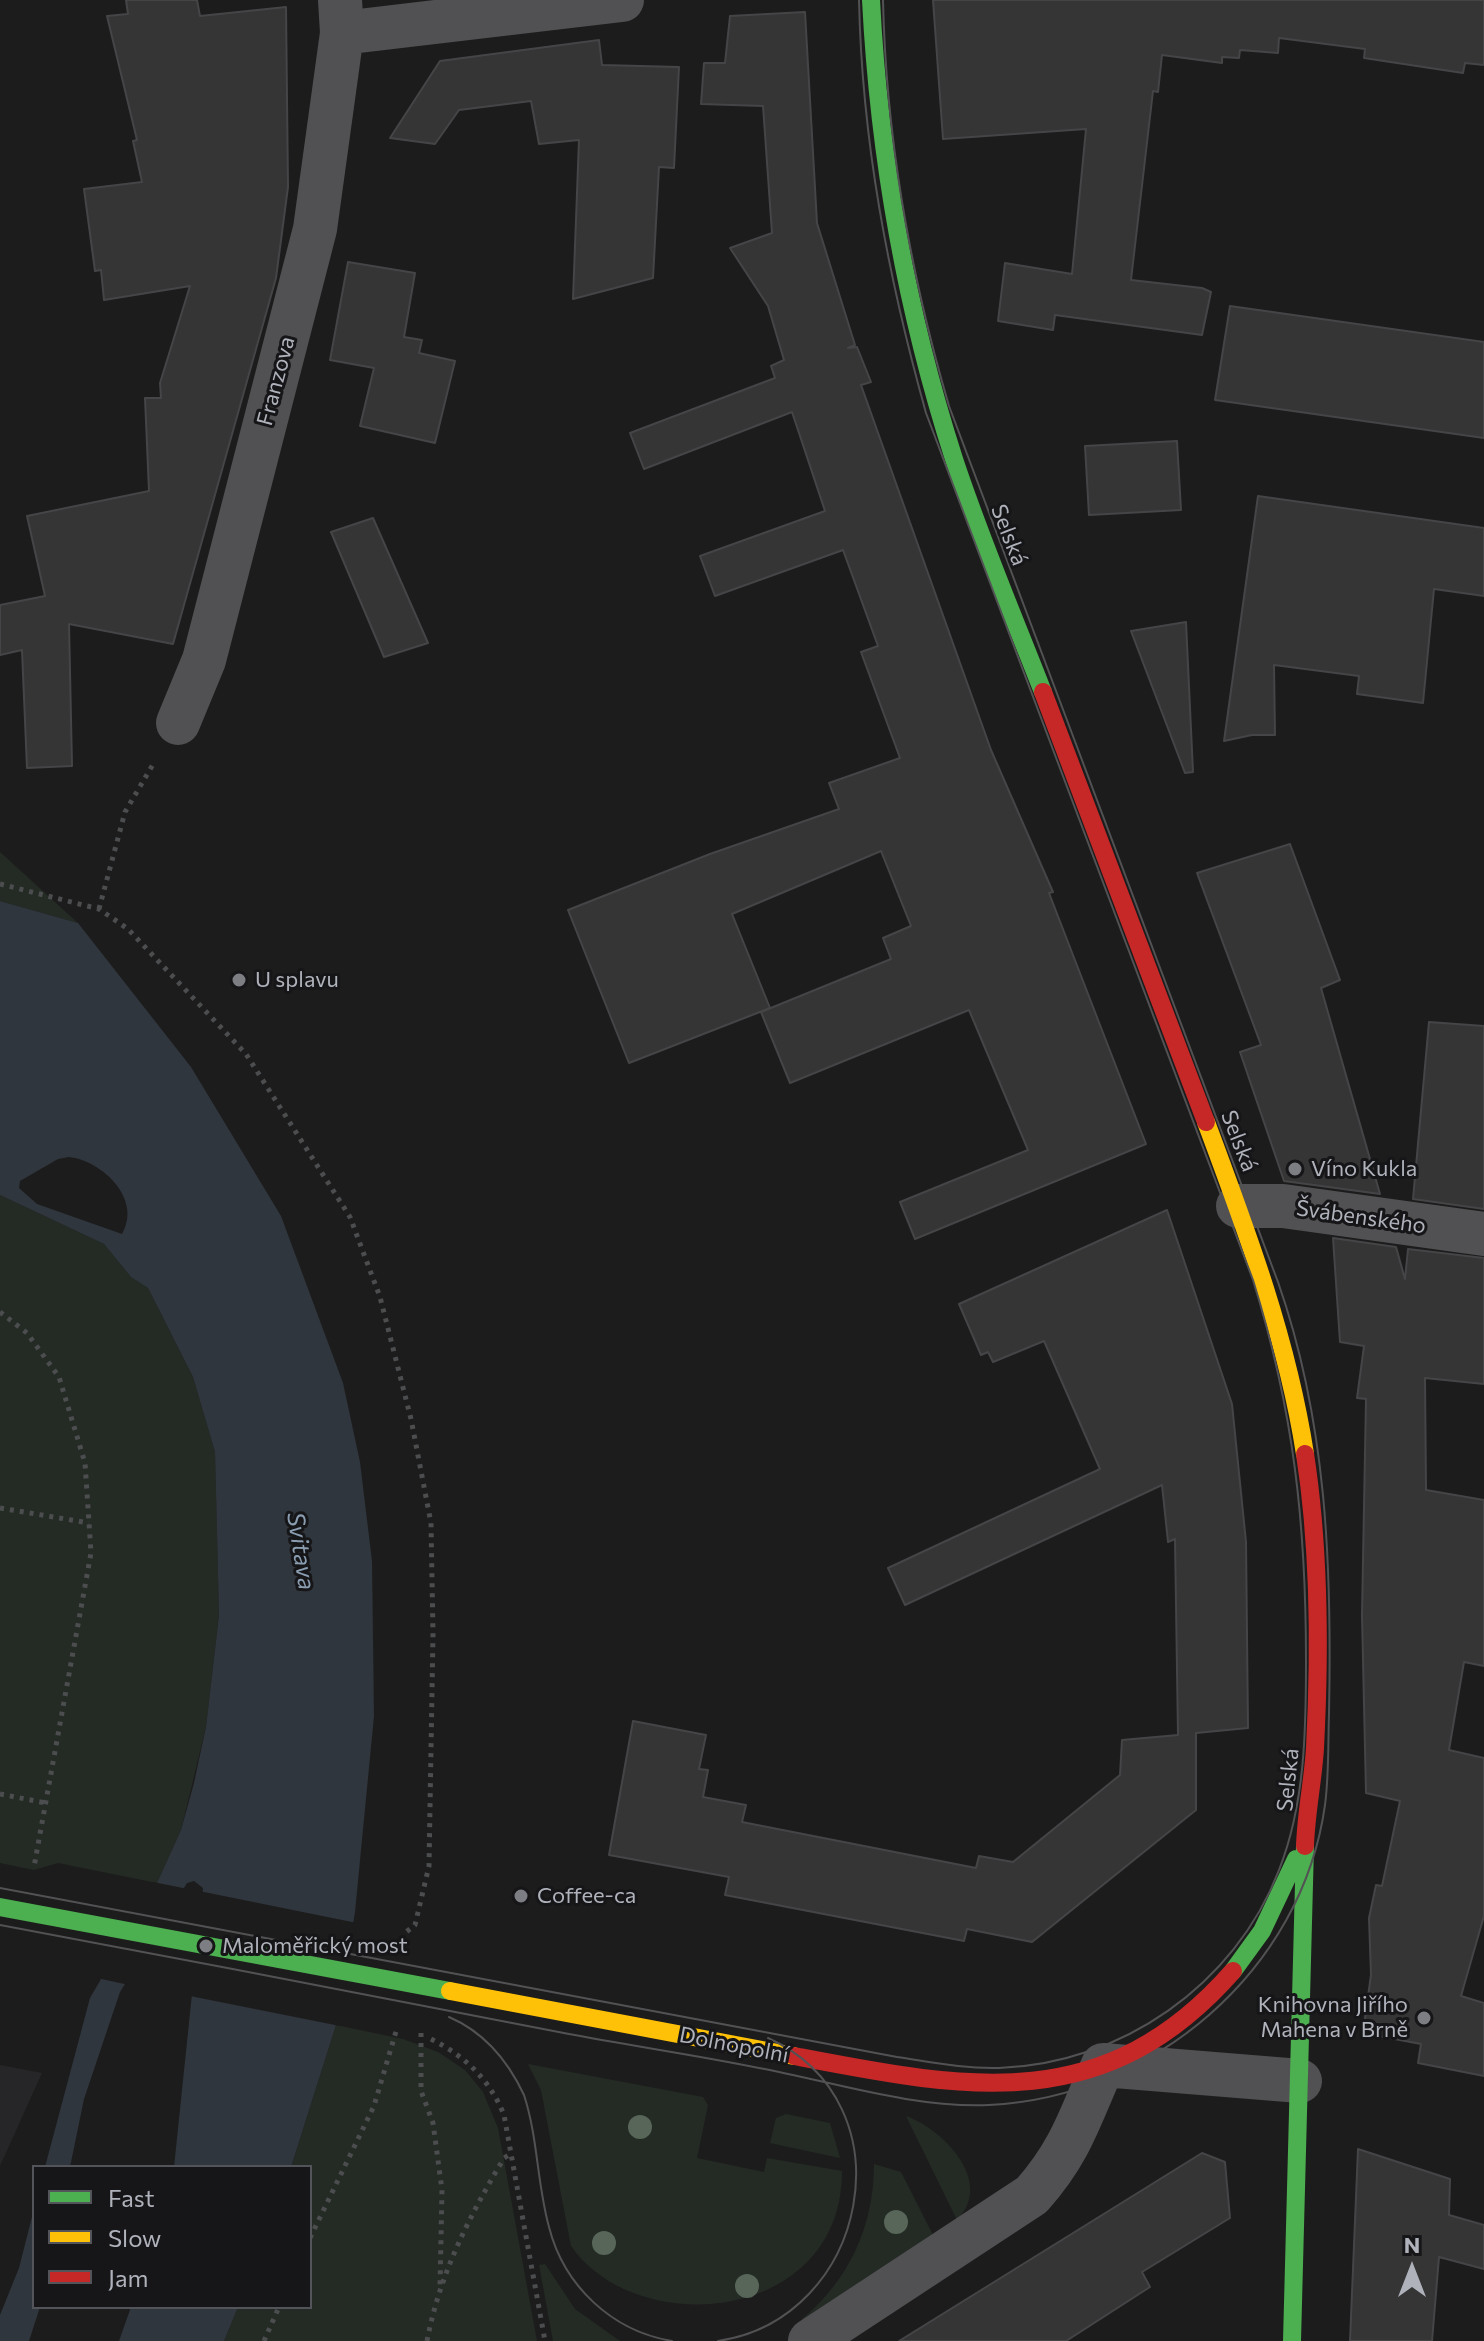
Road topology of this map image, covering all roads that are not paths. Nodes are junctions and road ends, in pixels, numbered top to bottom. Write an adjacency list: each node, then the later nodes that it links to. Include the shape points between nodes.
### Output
1 (622, 0): 3 (street, Franzova)
2 (871, 0): 5 (main road, Selská, via 883,162 924,363 955,461)
3 (341, 16): 4 (street, Franzova, via 315,229 204,660)
4 (178, 723)
5 (1238, 1206): 6 (street, Švábenského, via 1283,1206); 7 (main road, Selská, via 1283,1338 1310,1473 1316,1728)
6 (1484, 1234)
7 (1305, 1834): 9 (main road, Dolnopolní, via 1276,1910 1217,1989 1160,2037); 10 (main road, Selská)
8 (0, 1907): 9 (main road, Dolnopolní, via 947,2083 1024,2084)
9 (1103, 2065): 10 (street, Dolnopolní); 12 (street, via 1076,2135 1032,2195)
10 (1300, 2081): 11 (main road, Selská)
11 (1292, 2336)
12 (810, 2341)

